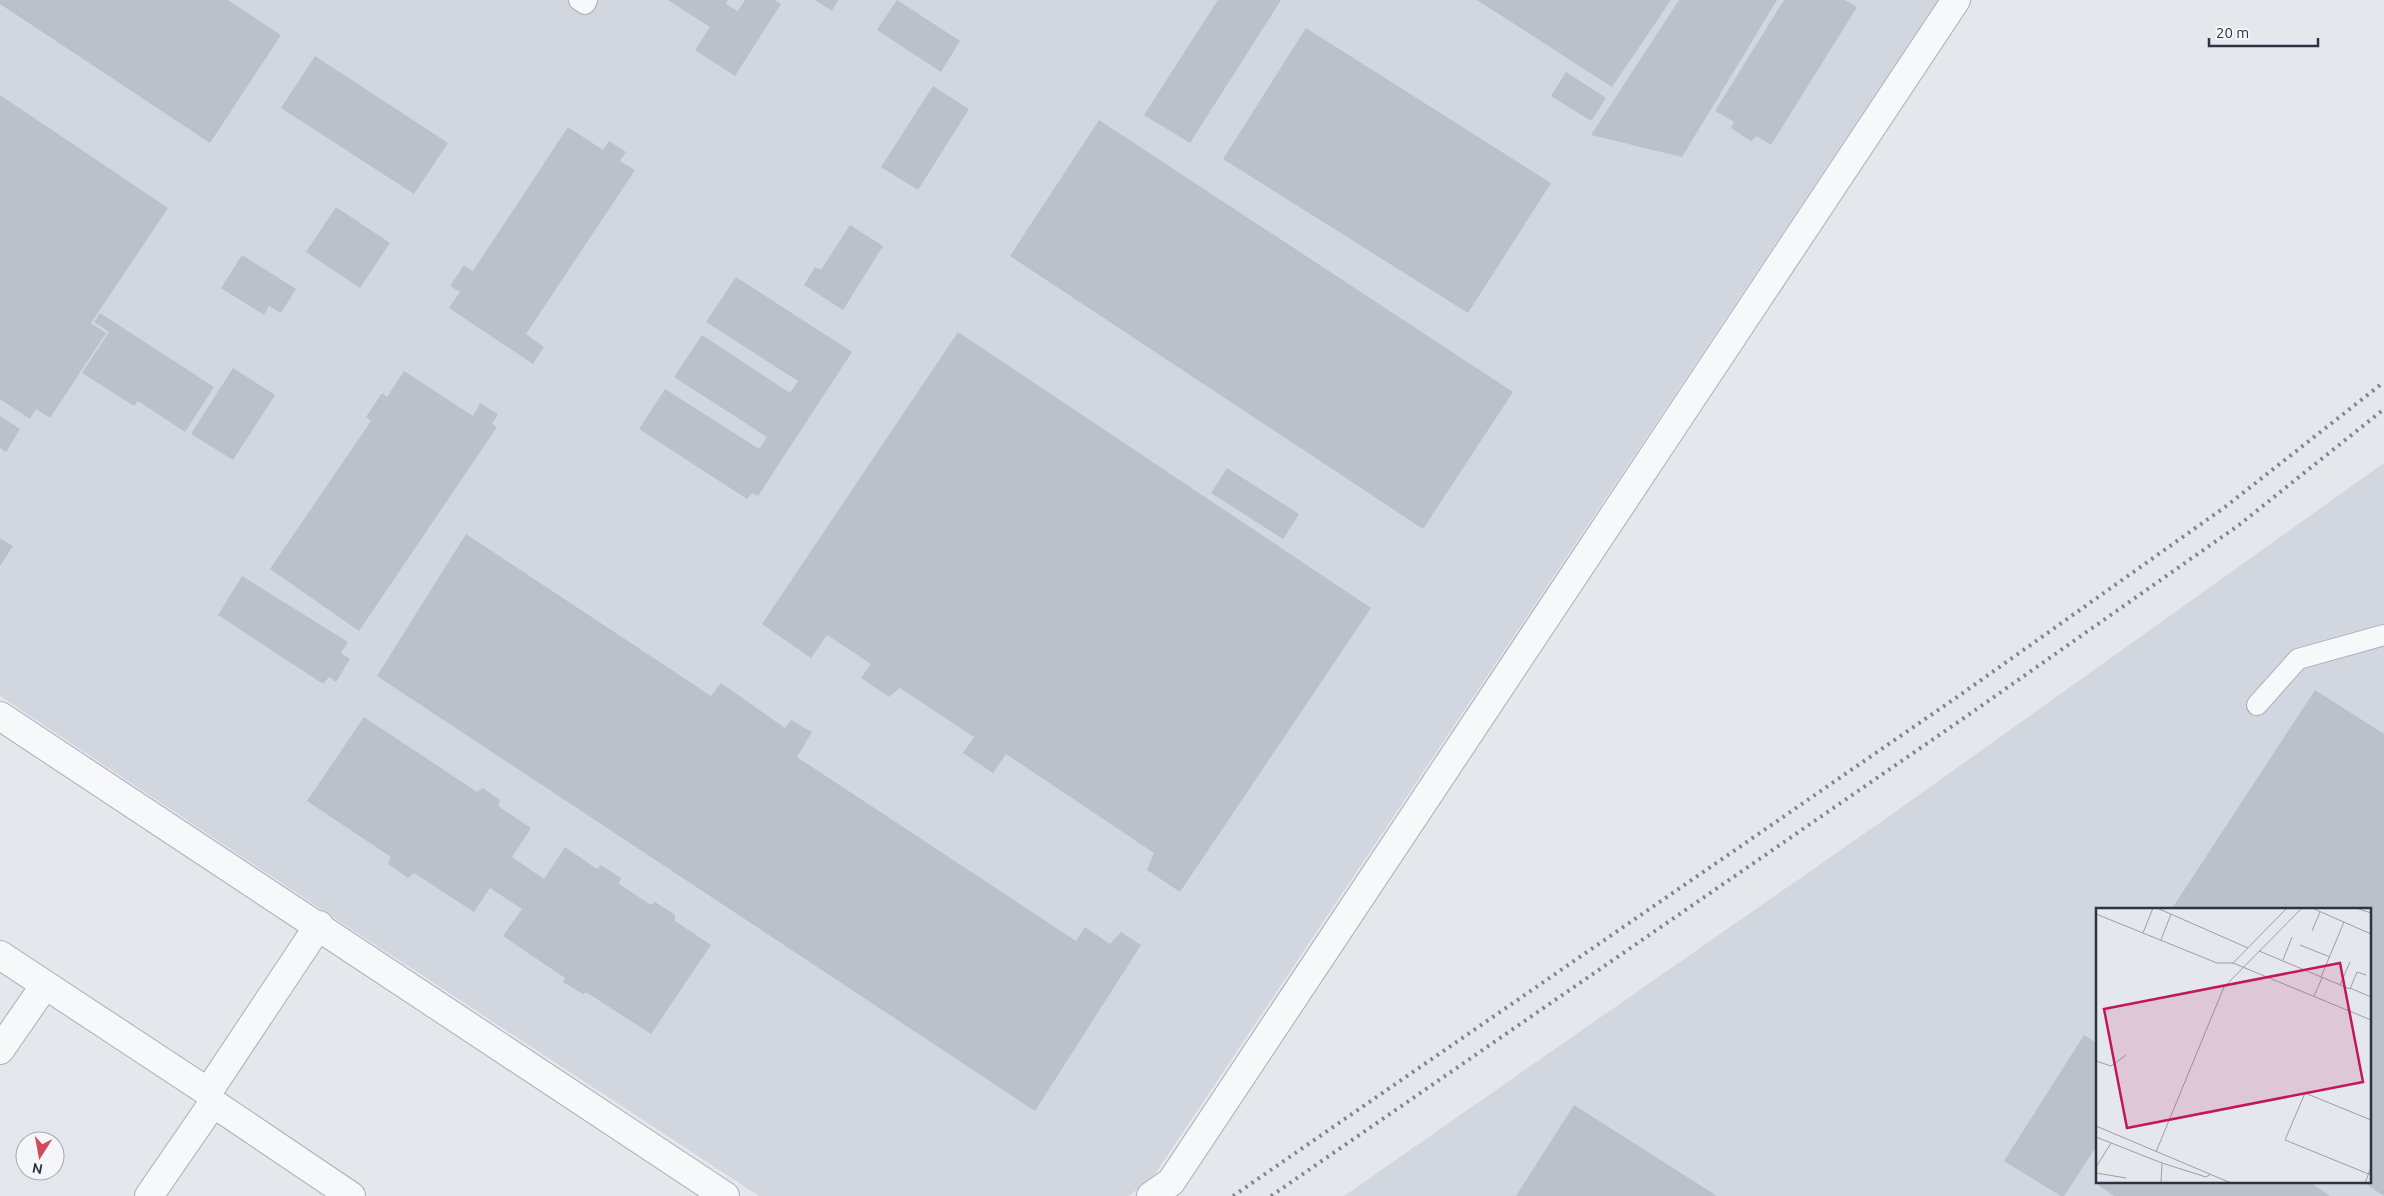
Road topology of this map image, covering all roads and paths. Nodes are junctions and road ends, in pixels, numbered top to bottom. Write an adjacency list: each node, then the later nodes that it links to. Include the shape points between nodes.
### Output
1 (579, 0): 2 (lane, via 585,4)
2 (587, 0)
3 (1956, 0): 15 (street, via 1171,1182)
4 (2384, 635): 5 (lane, via 2298,659)
5 (2256, 705)
6 (0, 716): 7 (street)
7 (319, 925): 11 (street); 14 (street)
8 (0, 954): 9 (street)
9 (45, 985): 10 (street); 11 (street)
10 (0, 1050)
11 (210, 1097): 12 (street); 13 (street)
12 (150, 1196)
13 (351, 1196)
14 (725, 1196)
15 (1152, 1196)

